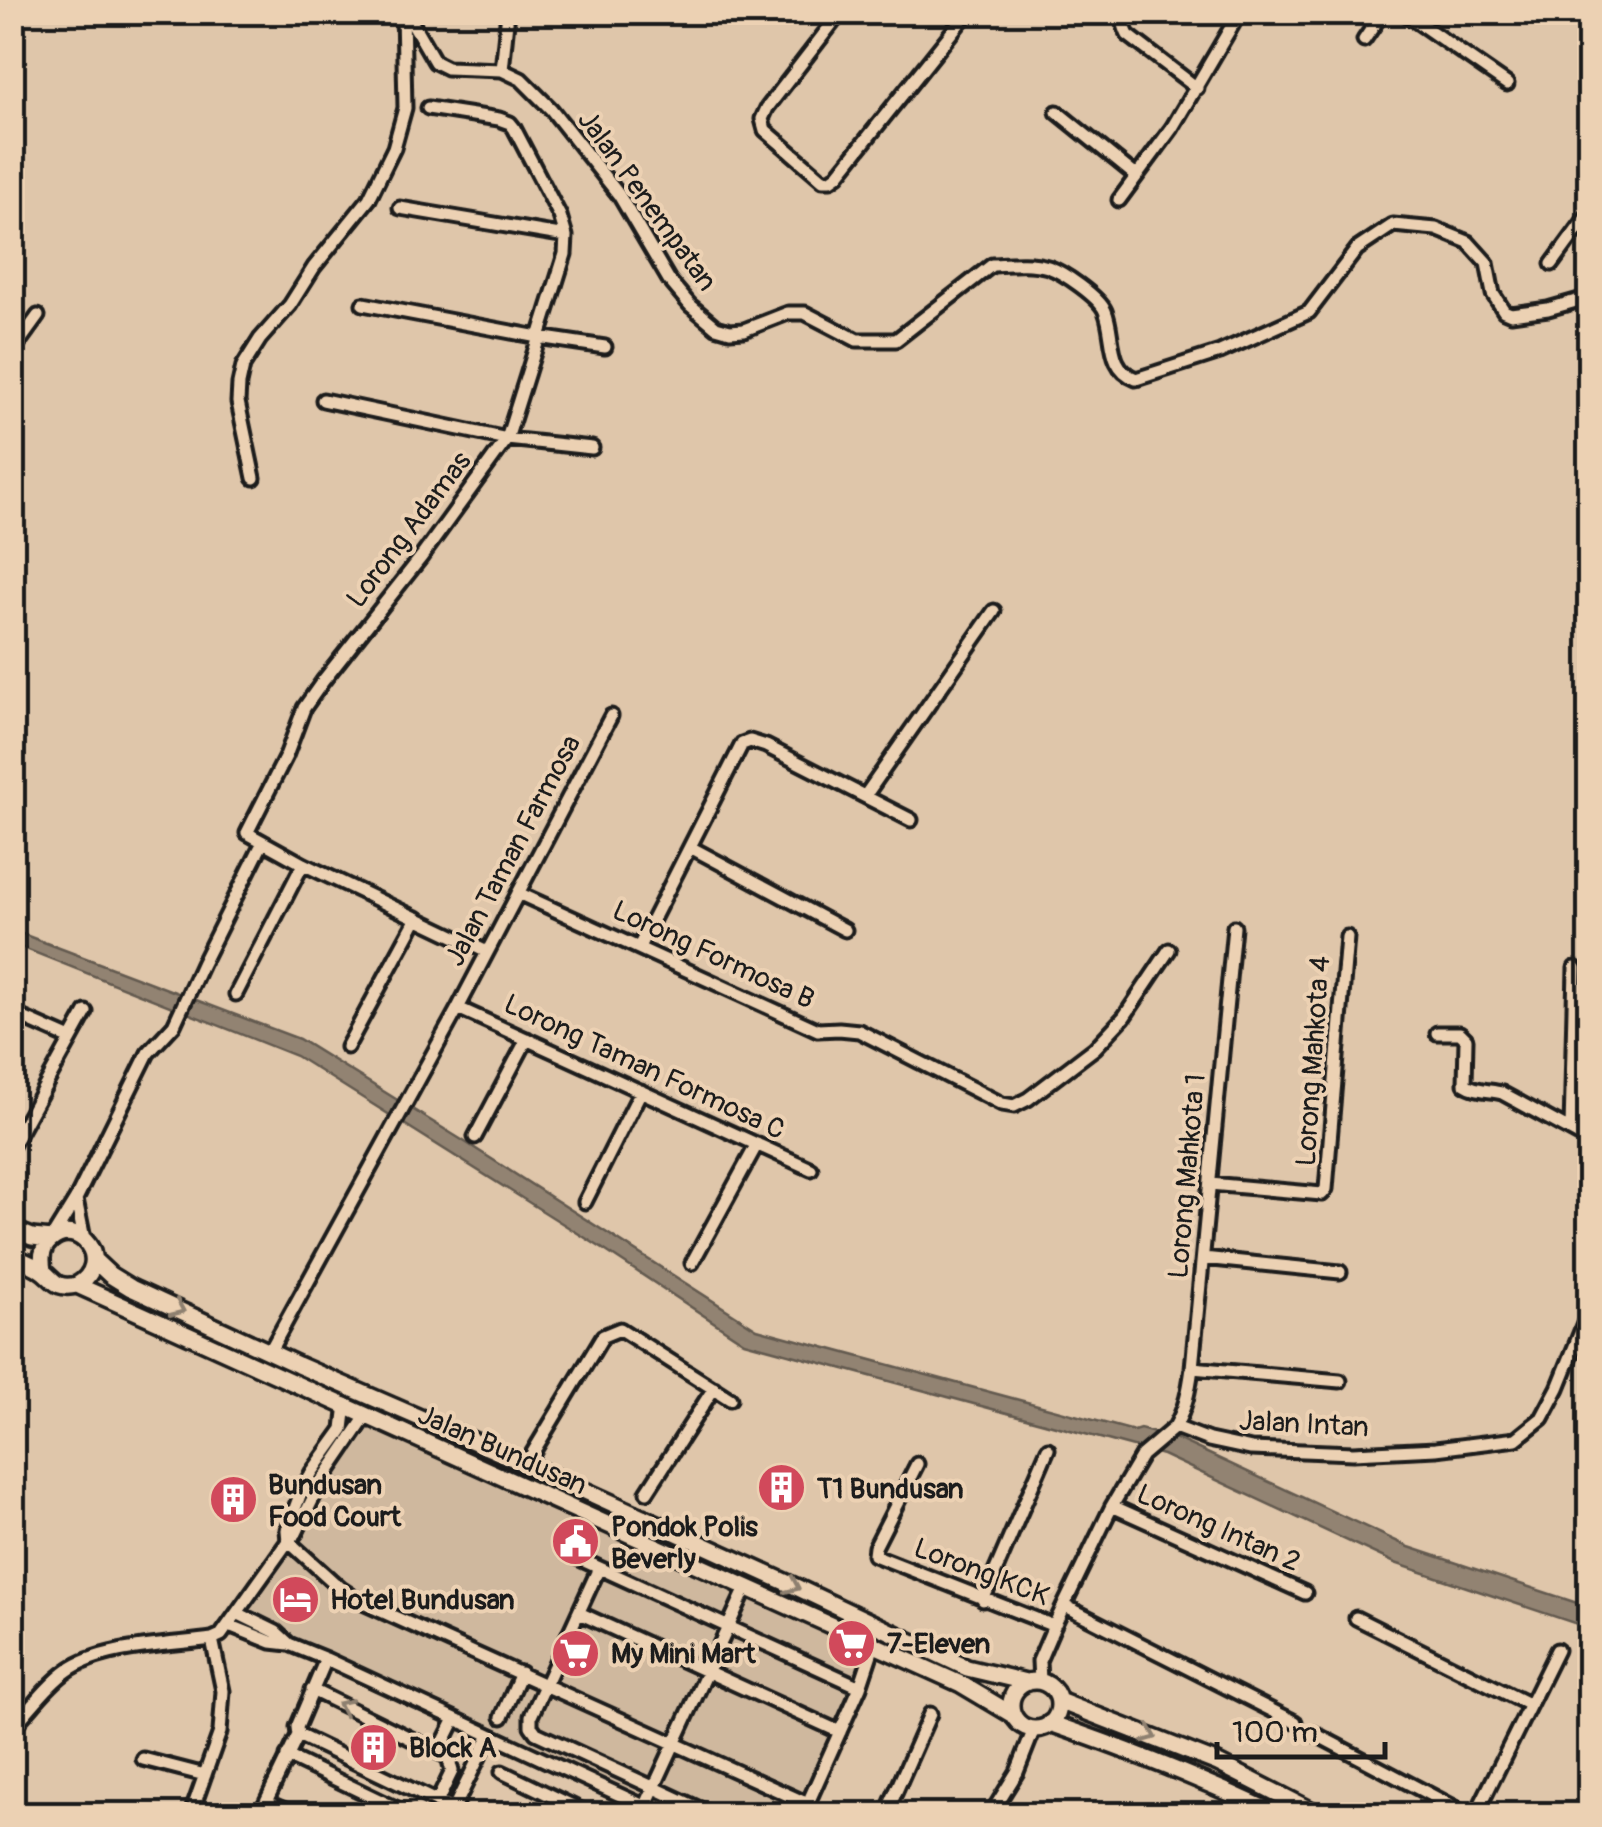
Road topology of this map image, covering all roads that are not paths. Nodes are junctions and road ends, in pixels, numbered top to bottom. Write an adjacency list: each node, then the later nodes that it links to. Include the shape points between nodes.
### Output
1 (405, 12): 10 (street, via 436,62); 30 (street, via 405,108 394,148 370,199 243,366 238,402)
2 (508, 12): 10 (street)
3 (841, 12): 4 (street, via 762,119 765,130 823,180 838,174)
4 (968, 12)
5 (1128, 12): 12 (street, via 1128,35)
6 (1240, 12): 12 (street)
7 (1383, 12): 9 (street)
8 (1403, 12): 11 (street)
9 (1364, 40)
10 (502, 70): 21 (street, Jalan Penempatan, via 551,109 608,180 669,280 704,318 730,331 805,313 857,340 896,340 992,265 1049,268 1104,308 1114,358 1136,379 1220,352 1309,312 1357,249 1392,225 1436,229 1468,242 1487,263 1494,294 1512,314)
11 (1508, 84)
12 (1197, 88): 15 (street)
13 (428, 108): 19 (street, via 510,123)
14 (1057, 112): 15 (street)
15 (1134, 176): 16 (street)
16 (1118, 200)
17 (400, 208): 19 (street)
18 (1590, 212): 20 (street)
19 (566, 236): 24 (street, Lorong Adamas)
20 (1552, 264)
21 (1590, 297)
22 (363, 304): 24 (street)
23 (38, 316): 26 (street)
24 (538, 337): 25 (street); 28 (street, Lorong Adamas)
25 (605, 347)
26 (12, 352)
27 (323, 400): 28 (street)
28 (507, 440): 29 (street); 35 (street, Lorong Adamas, via 304,708 247,834)
29 (592, 448)
30 (254, 478)
31 (994, 611): 33 (street)
32 (610, 716): 38 (street, Jalan Taman Farmosa)
33 (866, 796): 34 (street); 36 (street, via 750,740 742,744)
34 (911, 820)
35 (263, 842): 37 (street); 63 (street, via 174,1025 148,1053)
36 (690, 847): 41 (street); 43 (street)
37 (302, 864): 39 (street); 47 (street)
38 (518, 893): 43 (street, Lorong Formosa B); 45 (street, Jalan Taman Farmosa)
39 (417, 918): 45 (street); 54 (street)
40 (1234, 927): 62 (street, Lorong Mahkota 1)
41 (845, 930)
42 (1347, 937): 62 (street, Lorong Mahkota 4, via 1326,1189 1322,1194)
43 (639, 947): 44 (street, Lorong Formosa B, via 818,1030 859,1031 1014,1106 1114,1030)
44 (1169, 950)
45 (487, 952): 48 (street, Jalan Taman Farmosa)
46 (1575, 968): 56 (street)
47 (236, 994)
48 (458, 1008): 53 (street, Lorong Taman Formosa C); 76 (street, Jalan Taman Farmosa)
49 (86, 1012): 52 (street)
50 (12, 1013): 52 (street)
51 (1437, 1033): 56 (street, via 1460,1032 1466,1040 1465,1084 1502,1093)
52 (71, 1039): 59 (street)
53 (528, 1040): 55 (street, Lorong Taman Formosa C); 57 (street)
54 (347, 1047)
55 (641, 1091): 60 (street, Lorong Taman Formosa C); 64 (street)
56 (1571, 1130): 58 (street)
57 (475, 1137)
58 (1590, 1141)
59 (14, 1142)
60 (757, 1144): 61 (street, Lorong Taman Formosa C); 71 (street)
61 (812, 1169)
62 (1210, 1184): 69 (street, Lorong Mahkota 1)
63 (76, 1199): 66 (street); 67 (street)
64 (585, 1202)
65 (12, 1229): 66 (main road)
66 (52, 1239): 67 (main road); 72 (main road, via 41,1256)
67 (84, 1239): 70 (main road, Jalan Bundusan)
68 (12, 1256): 72 (main road, Jalan Bundusan)
69 (1203, 1258): 73 (street); 78 (street, Lorong Mahkota 1)
70 (94, 1260): 74 (main road); 76 (main road, Jalan Bundusan, one-way to 76, via 131,1288)
71 (692, 1263)
72 (43, 1270): 74 (main road, Jalan Bundusan, via 59,1285)
73 (1340, 1272)
74 (78, 1285): 82 (main road, Jalan Bundusan)
75 (1590, 1309): 84 (street, Jalan Intan, via 1542,1418 1516,1439 1436,1449 1285,1450)
76 (270, 1351): 77 (main road, Jalan Bundusan)
77 (298, 1364): 83 (main road, via 359,1402); 86 (main road, Jalan Bundusan)
78 (1192, 1368): 79 (street); 84 (street, Lorong Mahkota 1, via 1184,1412)
79 (1340, 1380)
80 (714, 1388): 81 (street); 86 (street, via 620,1328 602,1336); 88 (street)
81 (730, 1399)
82 (346, 1404): 83 (main road, Jalan Bundusan); 90 (street, via 343,1429 300,1495)
83 (367, 1415): 90 (street); 93 (main road, Jalan Bundusan)
84 (1171, 1430): 89 (street, via 1142,1456)
85 (1048, 1450): 95 (street)
86 (526, 1464): 110 (main road, Jalan Bundusan, one-way to 110, via 967,1668)
87 (916, 1464): 95 (street, Lorong KCK, via 874,1555)
88 (648, 1492)
89 (1112, 1506): 94 (street, Lorong Intan 2); 96 (street)
90 (288, 1541): 97 (street); 109 (street, via 359,1602)
91 (568, 1554): 92 (street)
92 (599, 1568): 98 (street); 101 (street)
93 (746, 1588): 101 (street); 105 (main road, Jalan Bundusan)
94 (1305, 1593)
95 (983, 1600): 102 (street, Lorong KCK)
96 (1064, 1606): 102 (street); 120 (street)
97 (237, 1613): 100 (street); 104 (street)
98 (578, 1613): 108 (street); 111 (street)
99 (1356, 1618): 115 (street)
100 (229, 1625): 103 (street); 104 (street)
101 (728, 1625): 108 (street); 112 (street)
102 (1054, 1626): 110 (street)
103 (212, 1639): 122 (street, via 86,1660 62,1674); 133 (street, via 223,1691 220,1732)
104 (289, 1644): 107 (street)
105 (874, 1645): 112 (street); 117 (main road, Jalan Bundusan)
106 (1557, 1650): 115 (street)
107 (326, 1659): 113 (street); 119 (street)
108 (707, 1672): 124 (street); 128 (street)
109 (521, 1674): 111 (street); 118 (street)
110 (1033, 1682): 114 (main road, via 1052,1688); 117 (main road, via 1014,1692)
111 (546, 1685): 128 (street); 134 (street, via 530,1720 536,1733)
112 (860, 1687): 124 (street)
113 (312, 1690): 126 (street); 129 (street, one-way to 113)
114 (1059, 1701): 121 (main road); 150 (main road, one-way to 150, via 1218,1763)
115 (1530, 1704): 152 (street)
116 (930, 1714): 147 (street)
117 (1013, 1715): 123 (main road)
118 (502, 1717)
119 (456, 1719): 127 (street); 129 (street)
120 (1295, 1722)
121 (1050, 1724): 123 (main road); 149 (main road, via 1207,1781)
122 (12, 1728)
123 (1034, 1729): 148 (street)
124 (840, 1732): 138 (street)
125 (1313, 1733): 151 (street)
126 (298, 1735): 130 (street); 136 (street)
127 (490, 1735): 137 (street); 139 (street)
128 (674, 1743): 134 (street); 138 (street)
129 (439, 1751): 136 (street, via 452,1771)
130 (288, 1756): 135 (street); 143 (street)
131 (143, 1760): 133 (street)
132 (502, 1772): 144 (street)
133 (205, 1775): 140 (street)
134 (653, 1788): 137 (street); 146 (street)
135 (266, 1802): 141 (street); 142 (street)
136 (437, 1802): 139 (street)
137 (646, 1808): 145 (street)
138 (806, 1809)
139 (456, 1813)
140 (192, 1814)
141 (260, 1814)
142 (294, 1814)
143 (408, 1814)
144 (589, 1814)
145 (661, 1814)
146 (711, 1814)
147 (886, 1814)
148 (991, 1814)
149 (1275, 1814)
150 (1318, 1814)
151 (1468, 1814)
152 (1476, 1814)

